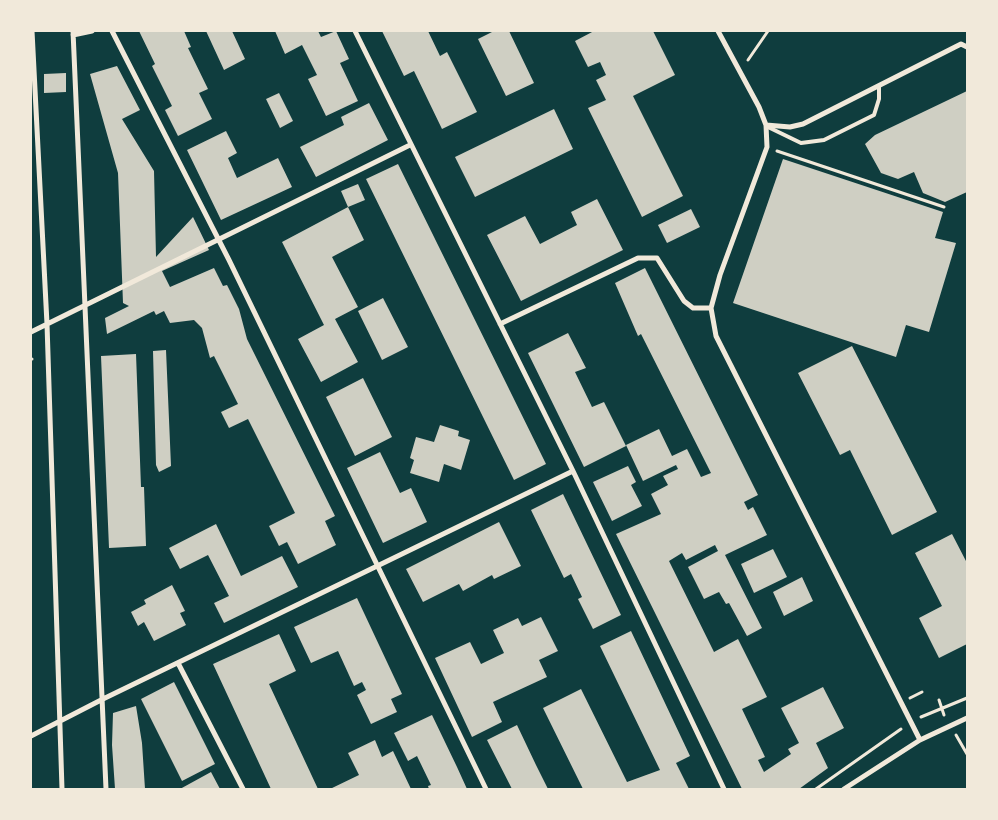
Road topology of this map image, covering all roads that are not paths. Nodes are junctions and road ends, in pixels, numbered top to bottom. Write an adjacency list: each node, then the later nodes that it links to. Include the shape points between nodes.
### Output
1 (32, 31): 14 (street)
2 (92, 31): 6 (street)
3 (112, 31): 11 (street)
4 (355, 31): 10 (street)
5 (718, 31): 9 (street)
6 (73, 33): 12 (street)
7 (967, 47): 8 (street, via 961,44)
8 (879, 87): 9 (street, via 803,124); 9 (lane, via 874,115 824,140 801,143)
9 (766, 126): 13 (street, via 767,147 720,274)
10 (410, 145): 11 (street); 15 (street)
11 (219, 240): 12 (street); 18 (street)
12 (85, 306): 14 (street); 20 (street)
13 (711, 308): 15 (street, via 693,308 684,301 657,258 638,258); 24 (street, via 716,336)
14 (47, 324): 16 (street); 22 (street)
15 (500, 324): 17 (street)
16 (31, 332)
17 (573, 471): 18 (street); 29 (street)
18 (378, 565): 19 (street); 28 (street)
19 (178, 663): 20 (street); 27 (street)
20 (103, 699): 22 (street); 26 (street)
21 (967, 718): 24 (street)
22 (60, 722): 23 (street); 25 (street)
23 (31, 736)
24 (920, 740): 30 (street)
25 (62, 789)
26 (106, 789)
27 (243, 789)
28 (486, 789)
29 (724, 789)
30 (844, 789)

